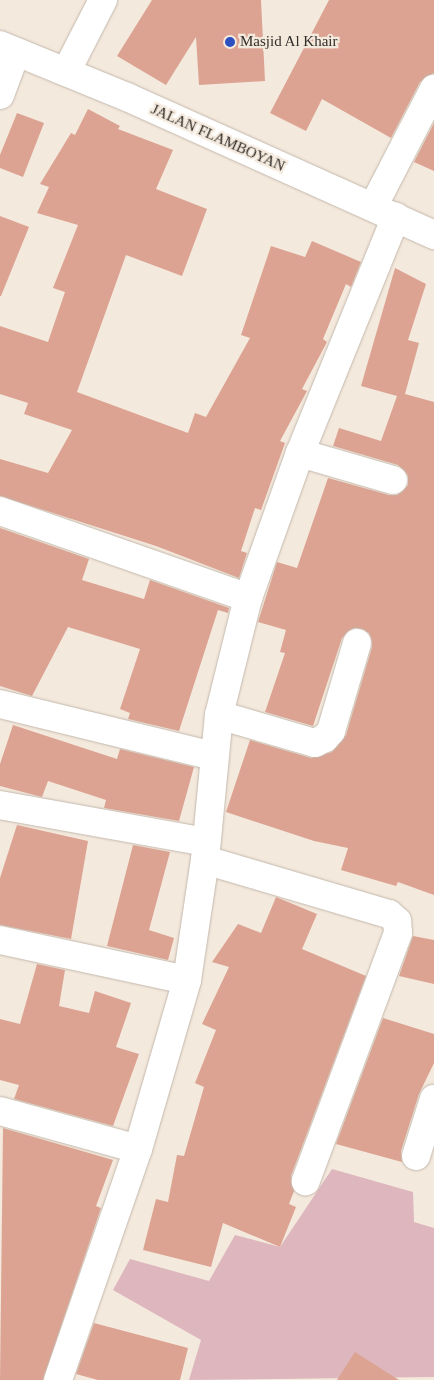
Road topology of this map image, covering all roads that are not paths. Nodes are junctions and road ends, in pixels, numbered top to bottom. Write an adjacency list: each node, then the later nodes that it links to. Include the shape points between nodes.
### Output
1 (103, 0): 3 (street)
2 (8, 48): 3 (street, JALAN FLAMBOYAN); 5 (street)
3 (66, 72): 6 (street, JALAN FLAMBOYAN)
4 (434, 89): 6 (street)
5 (0, 95)
6 (385, 211): 7 (street, JALAN FLAMBOYAN); 8 (street)
7 (434, 235)
8 (300, 452): 9 (street); 11 (street)
9 (393, 480)
10 (0, 511): 11 (street)
11 (248, 598): 14 (street)
12 (357, 643): 14 (street, via 331,732 316,743)
13 (0, 704): 15 (street)
14 (220, 715): 15 (street)
15 (214, 756): 17 (street)
16 (0, 805): 17 (street)
17 (205, 851): 19 (street); 24 (street, via 389,914 397,921 398,934)
18 (0, 940): 19 (street)
19 (187, 980): 22 (street)
20 (434, 1099): 23 (street)
21 (0, 1111): 22 (street)
22 (138, 1149): 25 (street)
23 (416, 1156)
24 (306, 1181)
25 (58, 1380)

